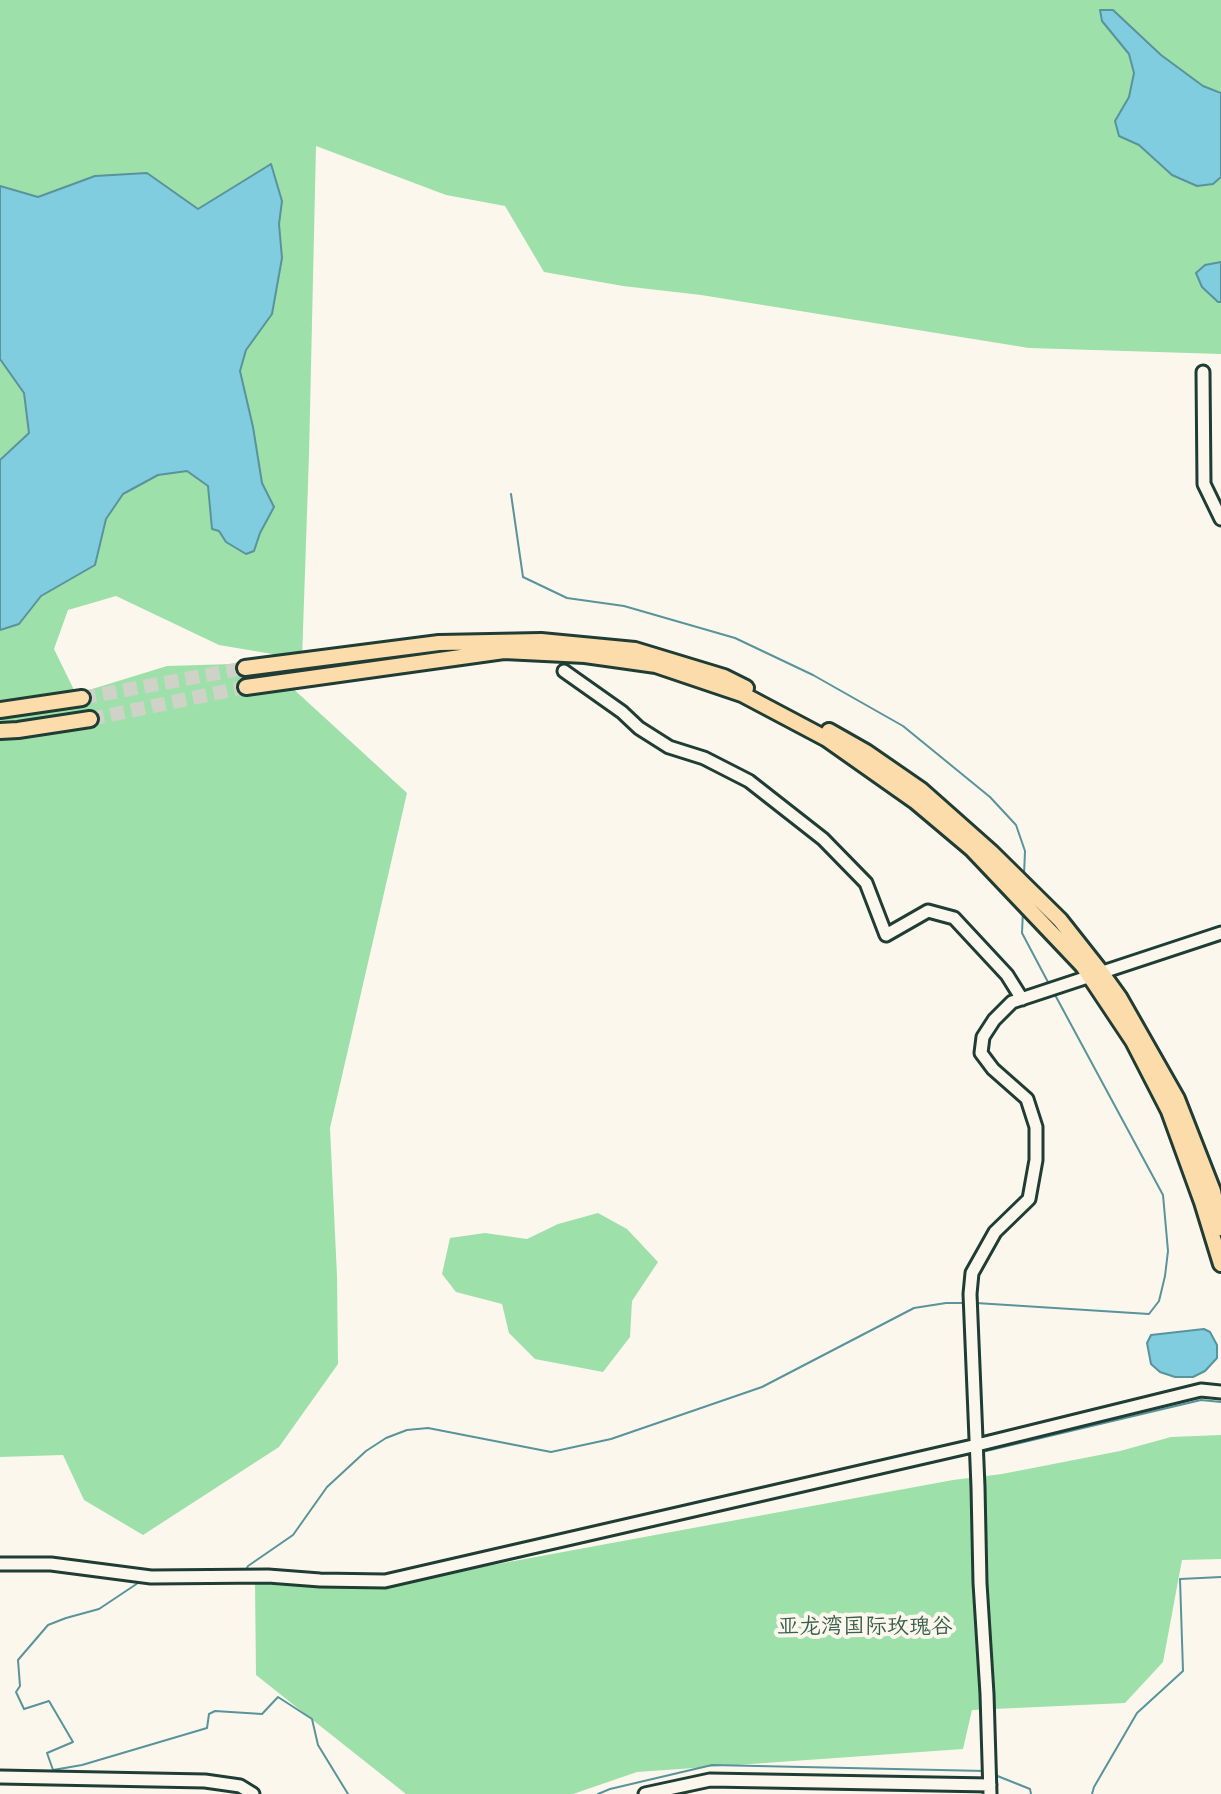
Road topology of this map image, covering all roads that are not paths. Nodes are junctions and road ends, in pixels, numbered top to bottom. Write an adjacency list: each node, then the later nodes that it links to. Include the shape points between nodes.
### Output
1 (1203, 372): 2 (street, via 1204,484)
2 (1221, 519)
3 (245, 668): 10 (main road, via 439,643 541,641 635,650 724,677 866,752)
4 (564, 671): 14 (street, via 669,747 749,781 823,839 866,883 886,935 928,911 954,918)
5 (246, 687): 10 (main road, via 504,651 656,665 742,694)
6 (82, 698): 7 (main road)
7 (0, 710)
8 (90, 719): 9 (main road)
9 (0, 731)
10 (898, 782): 11 (main road)
11 (933, 808): 13 (main road, via 992,853 1060,920); 16 (main road, via 1083,966 1133,1041 1169,1111)
12 (1221, 933): 13 (street)
13 (1095, 974): 14 (street); 15 (main road, via 1119,997 1177,1099 1213,1191)
14 (1022, 999): 18 (street, via 994,1020 983,1037 981,1053 1027,1099 1036,1127 1036,1160 1029,1199 995,1232 972,1273)
15 (1221, 1228)
16 (1221, 1264)
17 (1221, 1392): 18 (street, via 1201,1390)
18 (977, 1445): 19 (street, via 385,1581 151,1577 51,1564); 21 (street)
19 (0, 1564)
20 (0, 1777): 22 (street, via 205,1781 240,1786)
21 (990, 1790): 23 (street, via 710,1780)
22 (253, 1794)
23 (645, 1794)

